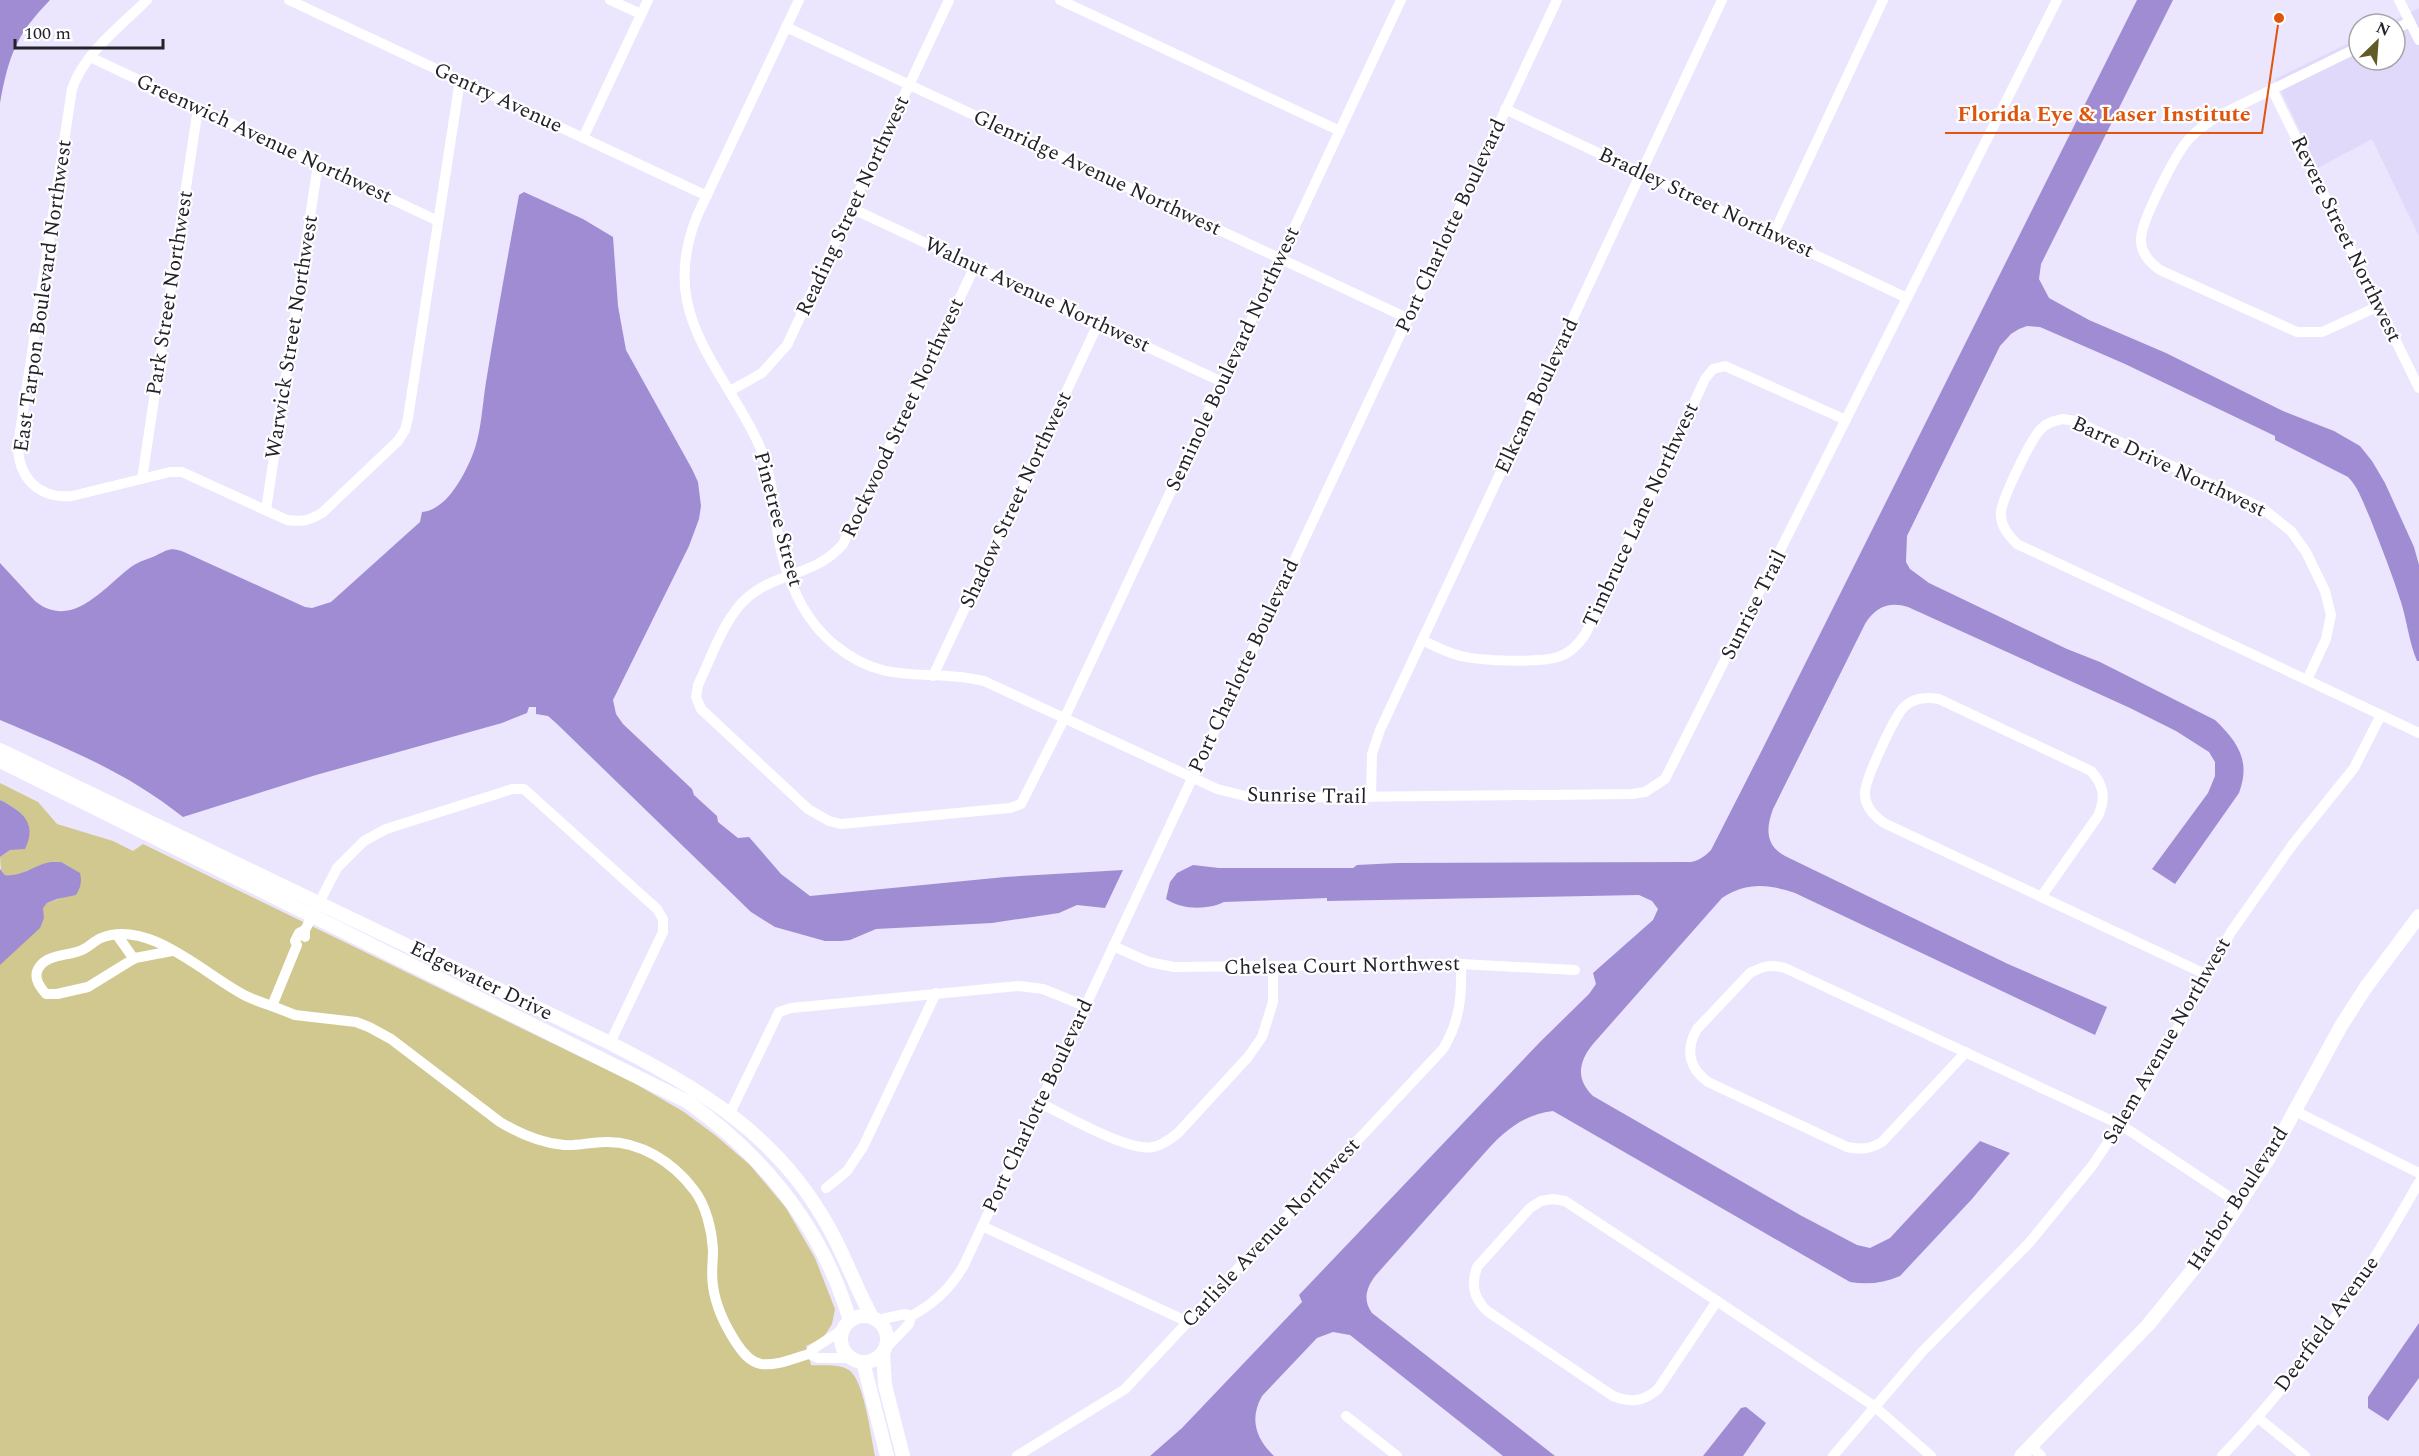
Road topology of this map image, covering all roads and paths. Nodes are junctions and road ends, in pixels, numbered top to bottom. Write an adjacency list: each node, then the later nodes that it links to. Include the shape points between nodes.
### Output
1 (147, 0): 20 (street, East Tarpon Boulevard Northwest)
2 (289, 0): 21 (street, Gentry Avenue)
3 (610, 0): 14 (street)
4 (648, 0): 14 (street)
5 (799, 0): 17 (street, Pinetree Street)
6 (949, 0): 22 (street, Reading Street Northwest)
7 (1060, 0): 26 (street)
8 (1557, 0): 25 (street, Port Charlotte Boulevard)
9 (1722, 0): 29 (street, Elkcam Boulevard)
10 (1883, 0): 33 (street)
11 (2057, 0): 36 (street, Sunrise Trail)
12 (2399, 0): 15 (street)
13 (1398, 1): 26 (street, Seminole Boulevard Northwest)
14 (641, 14): 27 (street)
15 (2410, 22): 16 (street); 18 (street)
16 (2407, 23)
17 (786, 27): 22 (street, Glenridge Avenue Northwest); 30 (street, Pinetree Street)
18 (2419, 40)
19 (2347, 53): 23 (street)
20 (90, 57): 24 (street, Greenwich Avenue Northwest); 44 (street, East Tarpon Boulevard Northwest, via 72,89 18,458 28,481 37,489 60,497)
21 (460, 80): 27 (street, Gentry Avenue); 32 (street, East Tarpon Boulevard Northwest)
22 (909, 85): 31 (street, Reading Street Northwest); 34 (street, Glenridge Avenue Northwest)
23 (2272, 89): 37 (street, Revere Street Northwest); 37 (street, via 2218,116 2188,139 2143,228 2144,252 2160,270 2297,332 2322,332)
24 (198, 108): 28 (street, Greenwich Avenue Northwest); 44 (street, Park Street Northwest)
25 (1505, 109): 29 (street, Bradley Street Northwest); 38 (street, Port Charlotte Boulevard)
26 (1340, 131): 34 (street, Seminole Boulevard Northwest)
27 (584, 138): 30 (street, Gentry Avenue)
28 (318, 164): 32 (street, Greenwich Avenue Northwest); 45 (street, Warwick Street Northwest)
29 (1641, 173): 33 (street, Bradley Street Northwest); 47 (street, Elkcam Boulevard)
30 (707, 196): 42 (street, Pinetree Street, via 688,243 685,286 695,327)
31 (852, 208): 35 (street, Walnut Avenue Northwest); 42 (street, Reading Street Northwest, via 787,345 762,372)
32 (438, 220): 45 (street, East Tarpon Boulevard Northwest, via 405,430 398,441 311,520 286,520)
33 (1773, 234): 36 (street, Bradley Street Northwest)
34 (1280, 258): 38 (street, Glenridge Avenue Northwest); 40 (street, Seminole Boulevard Northwest)
35 (975, 266): 39 (street, Walnut Avenue Northwest); 46 (street, Rockwood Street Northwest, via 850,534 826,561)
36 (1907, 298): 43 (street, Sunrise Trail)
37 (2379, 306): 41 (street, Revere Street Northwest)
38 (1407, 318): 55 (street, Port Charlotte Boulevard)
39 (1098, 324): 40 (street, Walnut Avenue Northwest); 48 (street, Shadow Street Northwest)
40 (1222, 382): 51 (street, Seminole Boulevard Northwest)
41 (2419, 388)
42 (730, 391): 46 (street, Pinetree Street, via 769,473 778,537)
43 (1846, 420): 47 (street, Timbruce Lane Northwest, via 1725,366 1713,369 1579,643 1558,657 1487,659 1450,653); 56 (street, Sunrise Trail, via 1672,769 1656,787 1632,794)
44 (142, 479): 45 (street, East Tarpon Boulevard Northwest, via 182,472)
45 (266, 510)
46 (789, 577): 48 (street, Pinetree Street, via 816,626 847,654 886,672); 51 (street, Rockwood Street Northwest, via 758,590 731,616 696,697 701,709 818,816 841,824 1021,804)
47 (1422, 640): 56 (street, Elkcam Boulevard, via 1376,741)
48 (933, 676): 51 (street, Pinetree Street, via 984,681)
49 (2307, 680): 49 (street, Barre Drive Northwest, via 2330,627 2329,603 2306,552 2282,522 2262,508 2075,421 2063,419 2040,429 2001,512 2002,524 2017,544); 50 (street, Barre Drive Northwest)
50 (2382, 715): 52 (street, Barre Drive Northwest); 68 (street, Salem Avenue Northwest, via 2354,768 2261,887)
51 (1065, 717): 55 (street, Pinetree Street)
52 (2419, 733)
53 (0, 750): 58 (street, Edgewater Drive)
54 (0, 761): 59 (street, Edgewater Drive)
55 (1192, 777): 56 (street, Sunrise Trail, via 1228,793 1253,798); 62 (street, Port Charlotte Boulevard)
56 (1371, 797)
57 (2041, 897): 57 (street, via 2098,816 2103,804 2099,780 2091,771 1939,699 1915,699 1904,706 1867,781 1865,794 1874,816); 68 (street)
58 (320, 902): 59 (street); 72 (street, Edgewater Drive); 72 (street, via 345,858 374,834 512,789 524,789 657,909 663,919 663,932)
59 (313, 916): 70 (street, via 295,941 297,945); 87 (street, Edgewater Drive, via 672,1093 705,1114 764,1166 807,1223 843,1298)
60 (2419, 916): 75 (street, Harbor Boulevard, via 2347,1016)
61 (117, 935): 63 (street, via 148,939); 64 (street); 64 (street, via 102,937 81,951 40,965 38,985 46,994 88,987)
62 (1113, 946): 66 (street, Chelsea Court Northwest, via 1149,962 1174,967); 71 (street, Port Charlotte Boulevard)
63 (172, 951): 64 (street); 70 (street, via 245,996)
64 (134, 959)
65 (1461, 964): 66 (street, Chelsea Court Northwest); 67 (street, Chelsea Court Northwest); 86 (street, Carlisle Avenue Northwest, via 1461,1008 1443,1049)
66 (1273, 966): 74 (street, via 1270,1014 1256,1048 1165,1143 1153,1147 1129,1145)
67 (1575, 970)
68 (2205, 974): 77 (street, Salem Avenue Northwest)
69 (936, 993): 71 (street, via 1032,986); 76 (street, via 779,1012); 80 (street, via 863,1148 847,1171)
70 (272, 1006): 89 (street, via 295,1016 356,1022 369,1027 520,1134 566,1145 624,1144 665,1161 695,1191 704,1208 713,1248 718,1311 742,1351 749,1359 769,1364)
71 (1085, 1006): 74 (street, Port Charlotte Boulevard)
72 (610, 1043): 76 (street, Edgewater Drive, via 670,1074)
73 (1966, 1052): 73 (street, via 1773,965 1750,973 1697,1029 1689,1052 1695,1070 1708,1082 1859,1150 1882,1142); 77 (street)
74 (1040, 1103): 82 (street, Port Charlotte Boulevard)
75 (2295, 1111): 78 (street); 81 (street, Harbor Boulevard)
76 (730, 1113): 85 (street, Edgewater Drive, via 765,1144 810,1199)
77 (2121, 1125): 81 (street); 91 (street, Salem Avenue Northwest, via 2029,1243)
78 (2419, 1173)
79 (2419, 1182): 93 (street, Deerfield Avenue, via 2350,1298)
80 (826, 1188)
81 (2240, 1203): 94 (street, Harbor Boulevard, via 2208,1251 2148,1325)
82 (982, 1226): 84 (street, Port Charlotte Boulevard, via 950,1286); 86 (street)
83 (1717, 1301): 83 (street, via 1658,1389 1642,1399 1624,1401 1486,1311 1476,1296 1473,1278 1477,1267 1530,1208 1553,1199 1565,1201); 91 (street)
84 (911, 1316): 85 (street, Port Charlotte Boulevard); 88 (street, Port Charlotte Boulevard, via 909,1324)
85 (875, 1318): 87 (street, via 861,1316); 88 (street, via 886,1330)
86 (1188, 1322): 97 (street, Carlisle Avenue Northwest, via 1125,1389)
87 (846, 1325): 89 (street); 90 (street, via 841,1342)
88 (885, 1350): 90 (street, via 874,1361); 96 (street, via 885,1385)
89 (809, 1354): 90 (street)
90 (856, 1360): 95 (street)
91 (1874, 1406): 99 (street, Salem Avenue Northwest); 100 (street)
92 (1346, 1416): 98 (street)
93 (2257, 1417): 102 (street, Deerfield Avenue); 103 (street)
94 (2026, 1451): 101 (street)
95 (887, 1456)
96 (903, 1456)
97 (1017, 1456)
98 (1397, 1456)
99 (1833, 1456)
100 (1931, 1456)
101 (2041, 1456)
102 (2222, 1456)
103 (2305, 1456)

